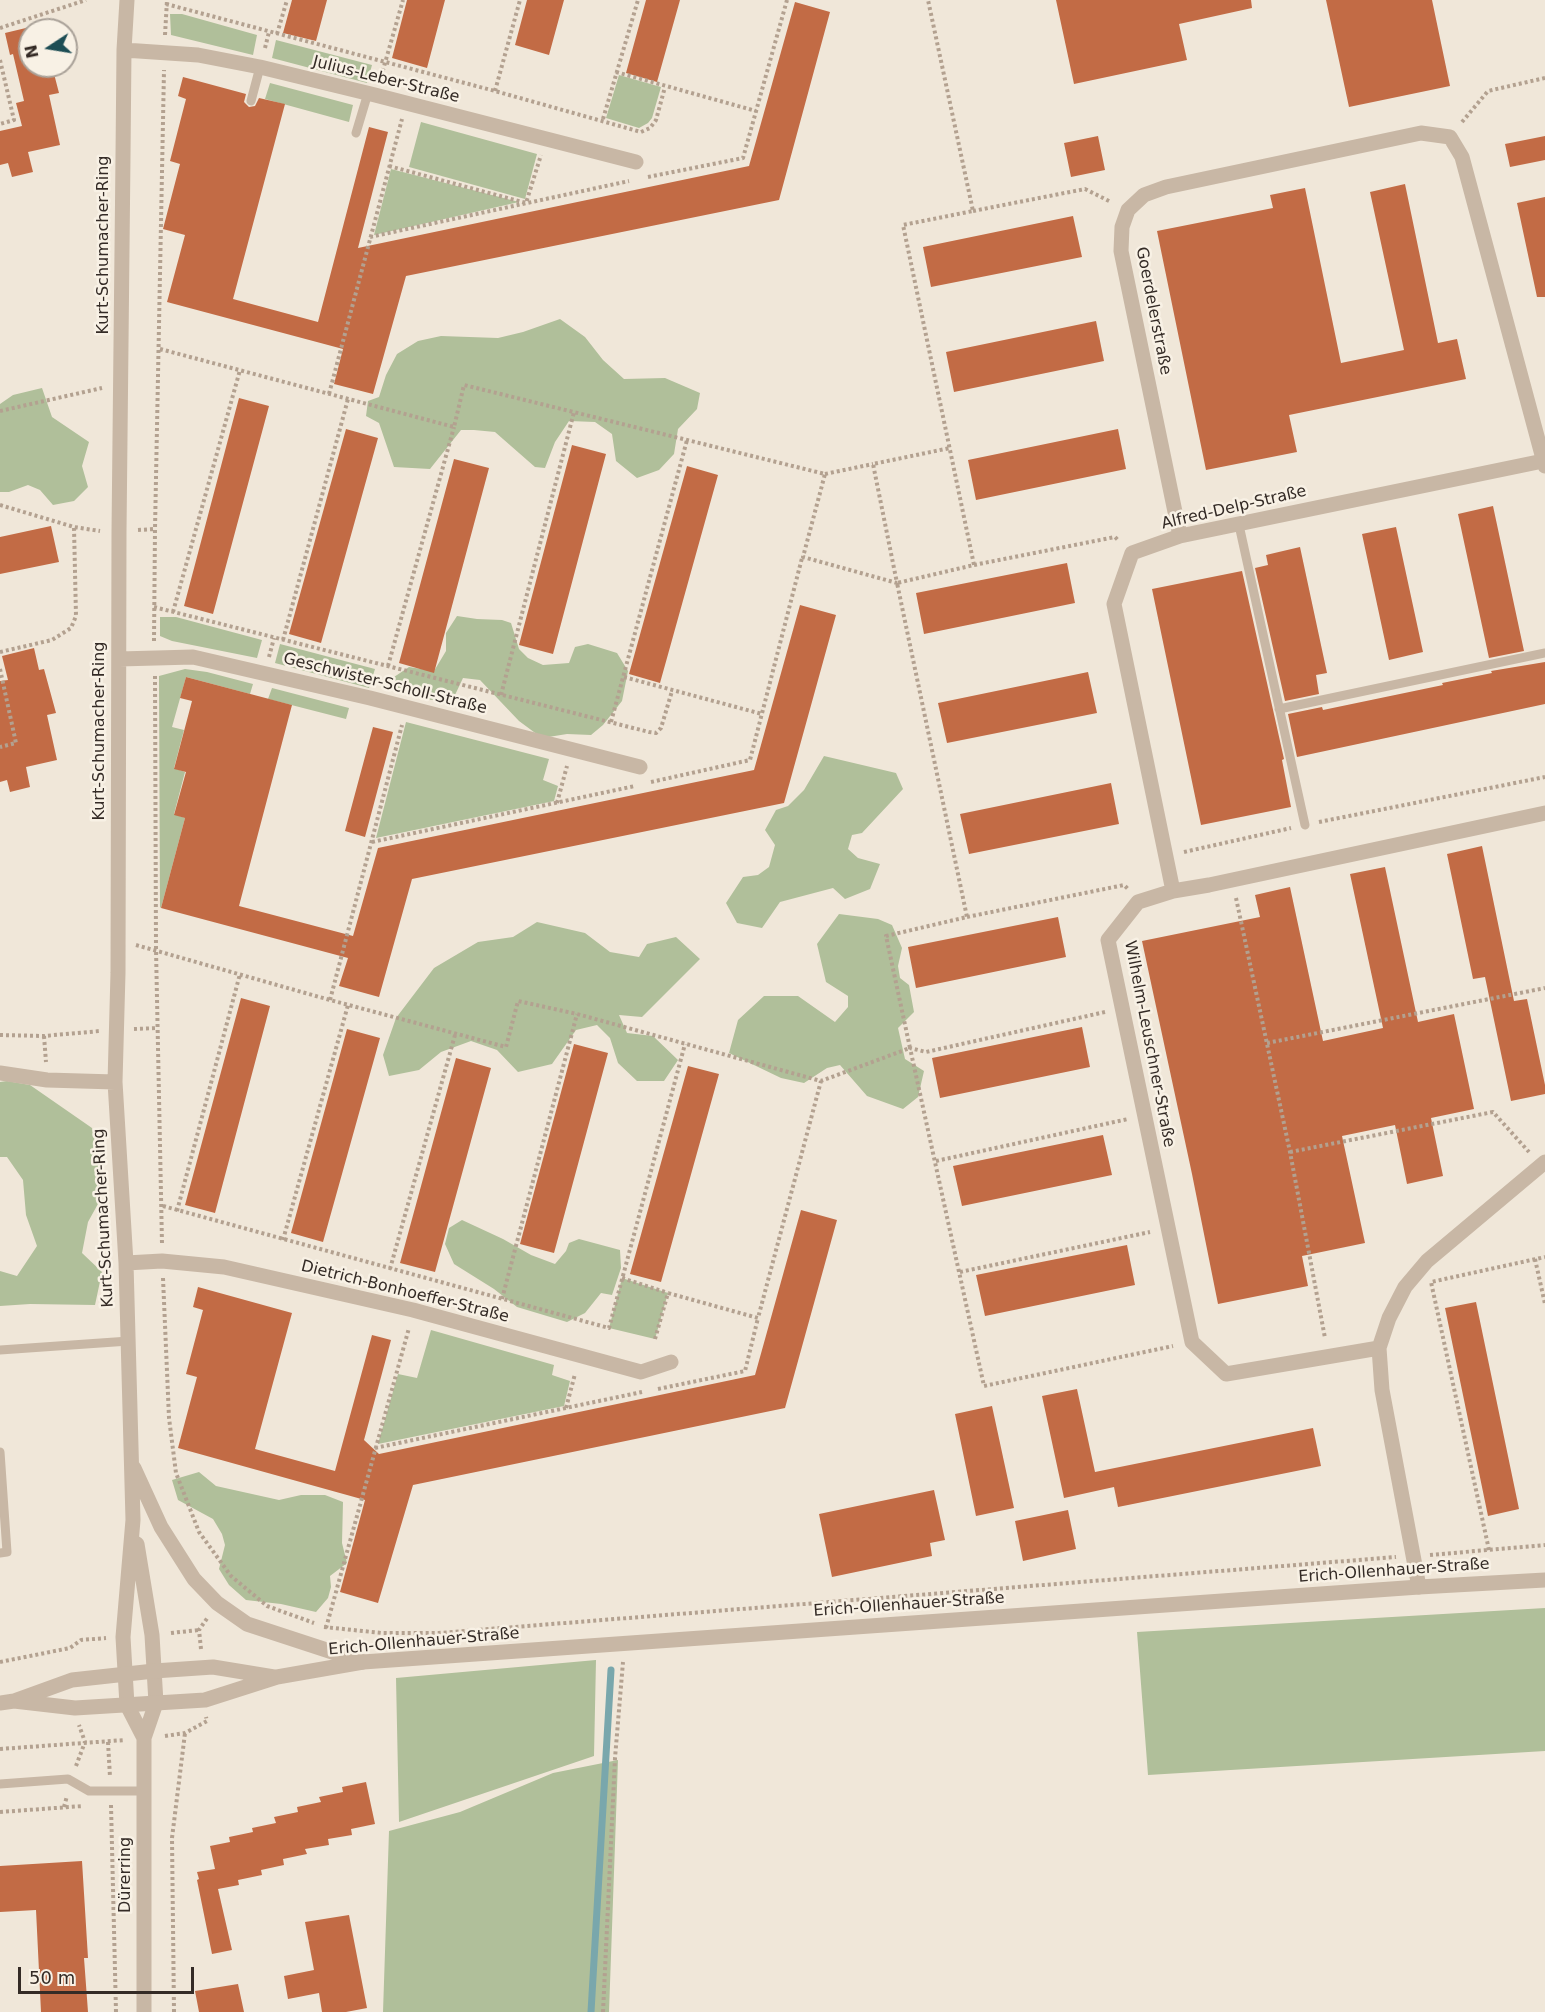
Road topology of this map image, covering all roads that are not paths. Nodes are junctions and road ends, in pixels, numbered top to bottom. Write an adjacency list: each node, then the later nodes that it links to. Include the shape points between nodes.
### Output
1 (127, 0): 2 (street, Kurt-Schumacher-Ring)
2 (124, 50): 3 (street, Julius-Leber-Straße, via 198,55); 12 (street, Kurt-Schumacher-Ring)
3 (260, 67): 4 (street, Julius-Leber-Straße); 5 (lane)
4 (372, 94): 6 (lane); 7 (street, Julius-Leber-Straße)
5 (251, 101)
6 (356, 133)
7 (636, 162)
8 (1544, 463): 9 (street, Alfred-Delp-Straße); 10 (street, Goerdelerstraße, via 1462,157 1450,136 1421,133 1166,188 1144,195 1128,210 1122,226 1122,251)
9 (1239, 525): 10 (street, Alfred-Delp-Straße); 13 (lane)
10 (1180, 536): 17 (street, Alfred-Delp-Straße, via 1132,553 1114,604)
11 (1545, 653): 13 (lane)
12 (119, 659): 14 (street, Geschwister-Scholl-Straße, via 193,657); 19 (street, Kurt-Schumacher-Ring)
13 (1279, 709): 16 (lane)
14 (640, 767)
15 (1545, 813): 17 (street)
16 (1305, 825)
17 (1173, 891): 23 (street, Wilhelm-Leuschner-Straße, via 1138,902 1108,940 1192,1342 1226,1374)
18 (0, 1073): 19 (street, via 47,1080)
19 (115, 1082): 21 (street, Kurt-Schumacher-Ring)
20 (1543, 1163): 23 (street, via 1427,1261 1405,1287)
21 (126, 1263): 22 (street, Kurt-Schumacher-Ring); 25 (street, Dietrich-Bonhoeffer-Straße, via 162,1261 224,1267 413,1310 641,1372)
22 (129, 1341): 24 (lane); 27 (street, Kurt-Schumacher-Ring)
23 (1379, 1348): 31 (street, via 1382,1390)
24 (0, 1350)
25 (671, 1362)
26 (0, 1452): 29 (lane, via 7,1552)
27 (132, 1462): 28 (street, Kurt-Schumacher-Ring); 32 (street, Kurt-Schumacher-Ring, via 161,1527 194,1579 217,1603 247,1624)
28 (133, 1520): 33 (street, Kurt-Schumacher-Ring); 34 (street, Kurt-Schumacher-Ring, via 123,1637)
29 (0, 1553)
30 (1545, 1580): 31 (street, Erich-Ollenhauer-Straße)
31 (1419, 1587): 32 (street, Erich-Ollenhauer-Straße)
32 (363, 1662): 35 (street, Erich-Ollenhauer-Straße)
33 (154, 1671): 34 (street, Erich-Ollenhauer-Straße); 35 (street, Erich-Ollenhauer-Straße, via 213,1667); 37 (street, Dürerring)
34 (126, 1674): 36 (street, Erich-Ollenhauer-Straße, via 72,1680); 38 (street, Kurt-Schumacher-Ring)
35 (277, 1677): 37 (street, Erich-Ollenhauer-Straße, via 205,1700)
36 (7, 1702): 38 (street, Erich-Ollenhauer-Straße, via 75,1708)
37 (156, 1703): 38 (street, Erich-Ollenhauer-Straße); 39 (street, Dürerring)
38 (128, 1705): 39 (street, Dürerring)
39 (144, 1738): 41 (street, Dürerring)
40 (0, 1784): 41 (lane, via 68,1779 89,1791)
41 (143, 1791): 42 (street, Dürerring)
42 (144, 2012)

